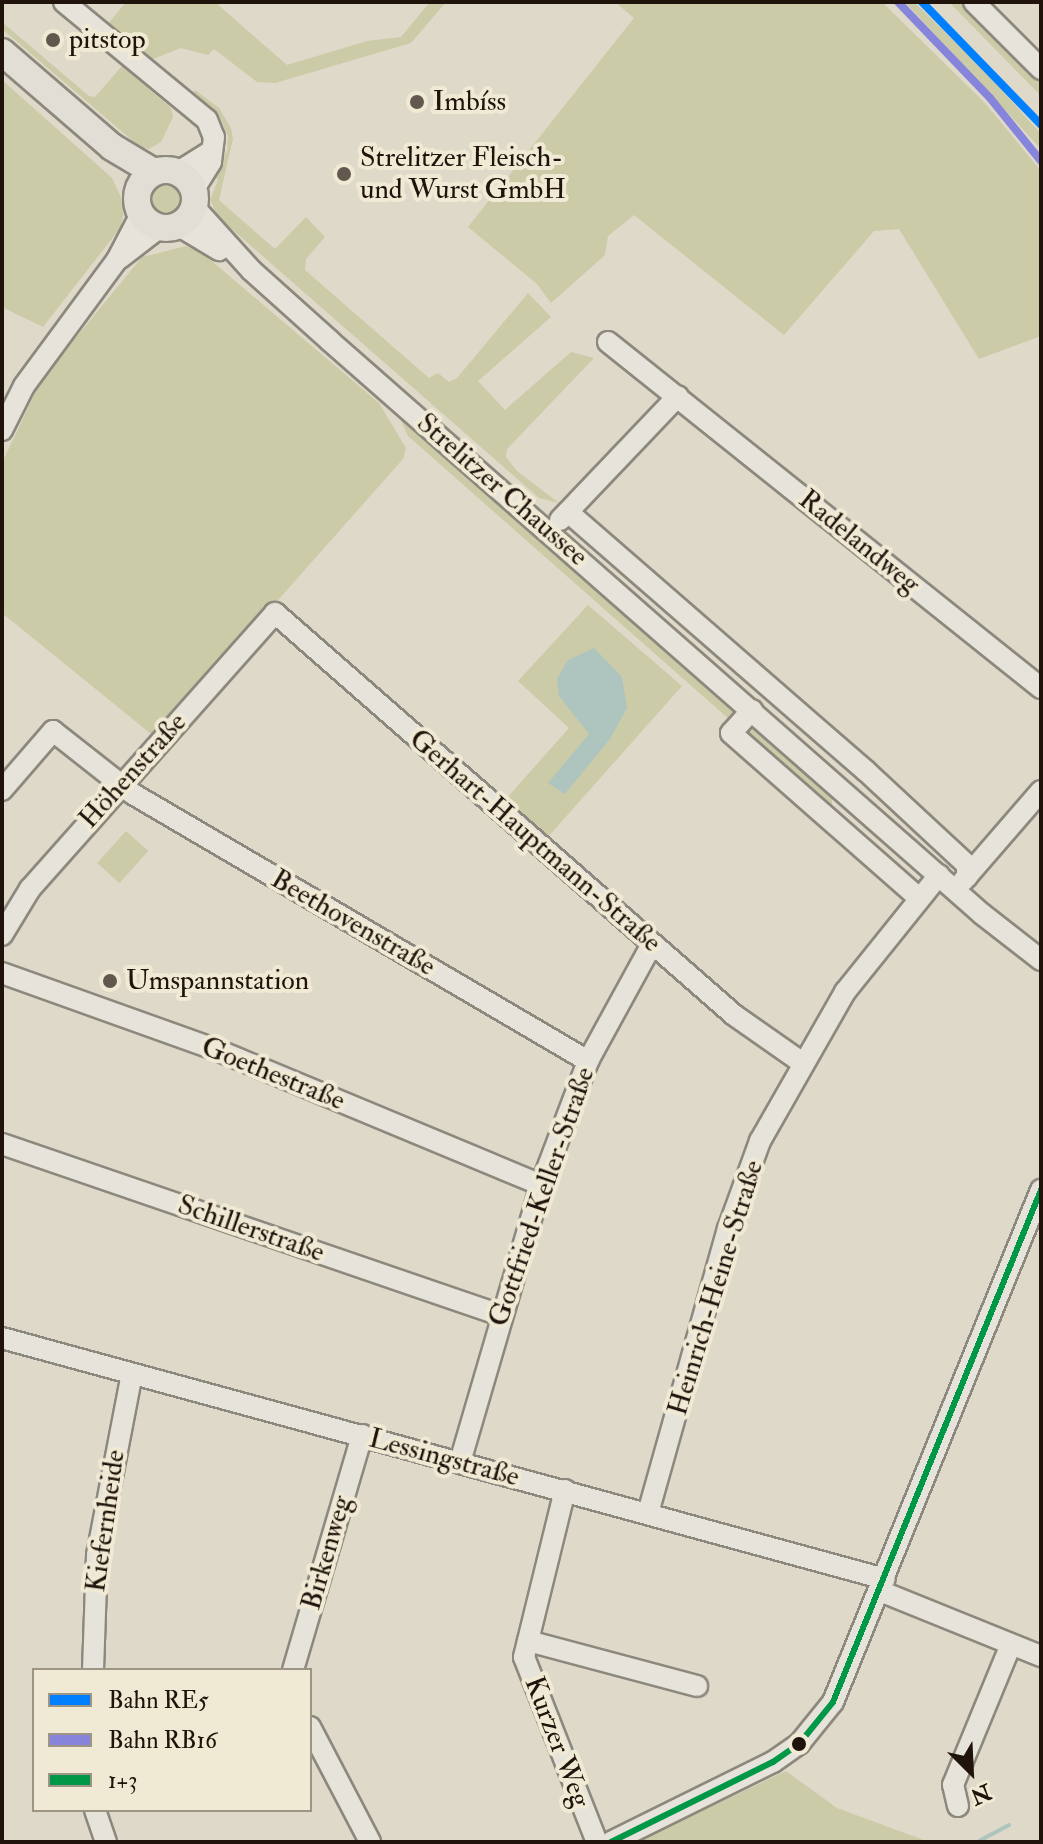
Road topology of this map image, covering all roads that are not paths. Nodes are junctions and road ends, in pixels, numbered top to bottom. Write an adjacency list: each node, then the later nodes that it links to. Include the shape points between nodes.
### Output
1 (64, 2): 5 (street, via 211,128 211,162)
2 (974, 2): 4 (street)
3 (2, 52): 5 (main road, Strelitzer Chaussee)
4 (1041, 69)
5 (167, 200): 8 (street, via 36,366); 9 (street, Strelitzer Chaussee)
6 (608, 342): 7 (street, Radelandweg)
7 (678, 396): 9 (street); 11 (street, Radelandweg)
8 (2, 430)
9 (559, 522): 12 (street, Strelitzer Chaussee); 17 (street, Strelitzer Chaussee, via 866,771 967,865)
10 (275, 613): 13 (street, Höhenstraße); 20 (street, Gerhart-Hauptmann-Straße)
11 (1041, 688)
12 (752, 710): 16 (street, Strelitzer Chaussee); 18 (street, via 731,733)
13 (119, 785): 14 (street, Beethovenstraße, via 53,731); 19 (street, Höhenstraße, via 30,889); 23 (street, Beethovenstraße)
14 (2, 790)
15 (1041, 791): 17 (street)
16 (939, 875): 17 (street, Strelitzer Chaussee); 18 (street, Heinrich-Heine-Straße)
17 (961, 884): 21 (street, Strelitzer Chaussee)
18 (919, 898): 24 (street, Heinrich-Heine-Straße, via 845,992)
19 (2, 935)
20 (652, 944): 23 (street, Gottfried-Keller-Straße); 24 (street, Gerhart-Hauptmann-Straße, via 734,1015)
21 (1041, 960)
22 (2, 973): 26 (street, Goethestraße, via 217,1050)
23 (588, 1061): 26 (street, Gottfried-Keller-Straße)
24 (801, 1062): 34 (street, Heinrich-Heine-Straße, via 760,1141 728,1229)
25 (2, 1144): 28 (street, Schillerstraße)
26 (541, 1185): 28 (street, Gottfried-Keller-Straße)
27 (1041, 1190): 35 (street)
28 (500, 1315): 32 (street, Gottfried-Keller-Straße)
29 (2, 1338): 30 (street, Lessingstraße)
30 (132, 1374): 31 (street, Lessingstraße); 39 (street, Kiefernheide, via 97,1555)
31 (362, 1435): 32 (street, Lessingstraße); 40 (street, Birkenweg)
32 (460, 1462): 33 (street, Lessingstraße)
33 (565, 1490): 34 (street, Lessingstraße); 36 (street, Kurzer Weg)
34 (648, 1513): 35 (street, Lessingstraße)
35 (882, 1585): 37 (street, Lessingstraße); 48 (street, via 833,1702 799,1744 752,1775)
36 (528, 1641): 41 (street, Kurzer Weg); 47 (street, Kurzer Weg, via 524,1657)
37 (1011, 1644): 38 (street, Lessingstraße); 43 (street, via 953,1785)
38 (1041, 1656)
39 (93, 1668)
40 (294, 1668)
41 (697, 1686)
42 (312, 1731): 46 (street)
43 (958, 1806)
44 (96, 1812): 45 (street)
45 (106, 1842)
46 (370, 1842)
47 (597, 1842)
48 (611, 1842)

